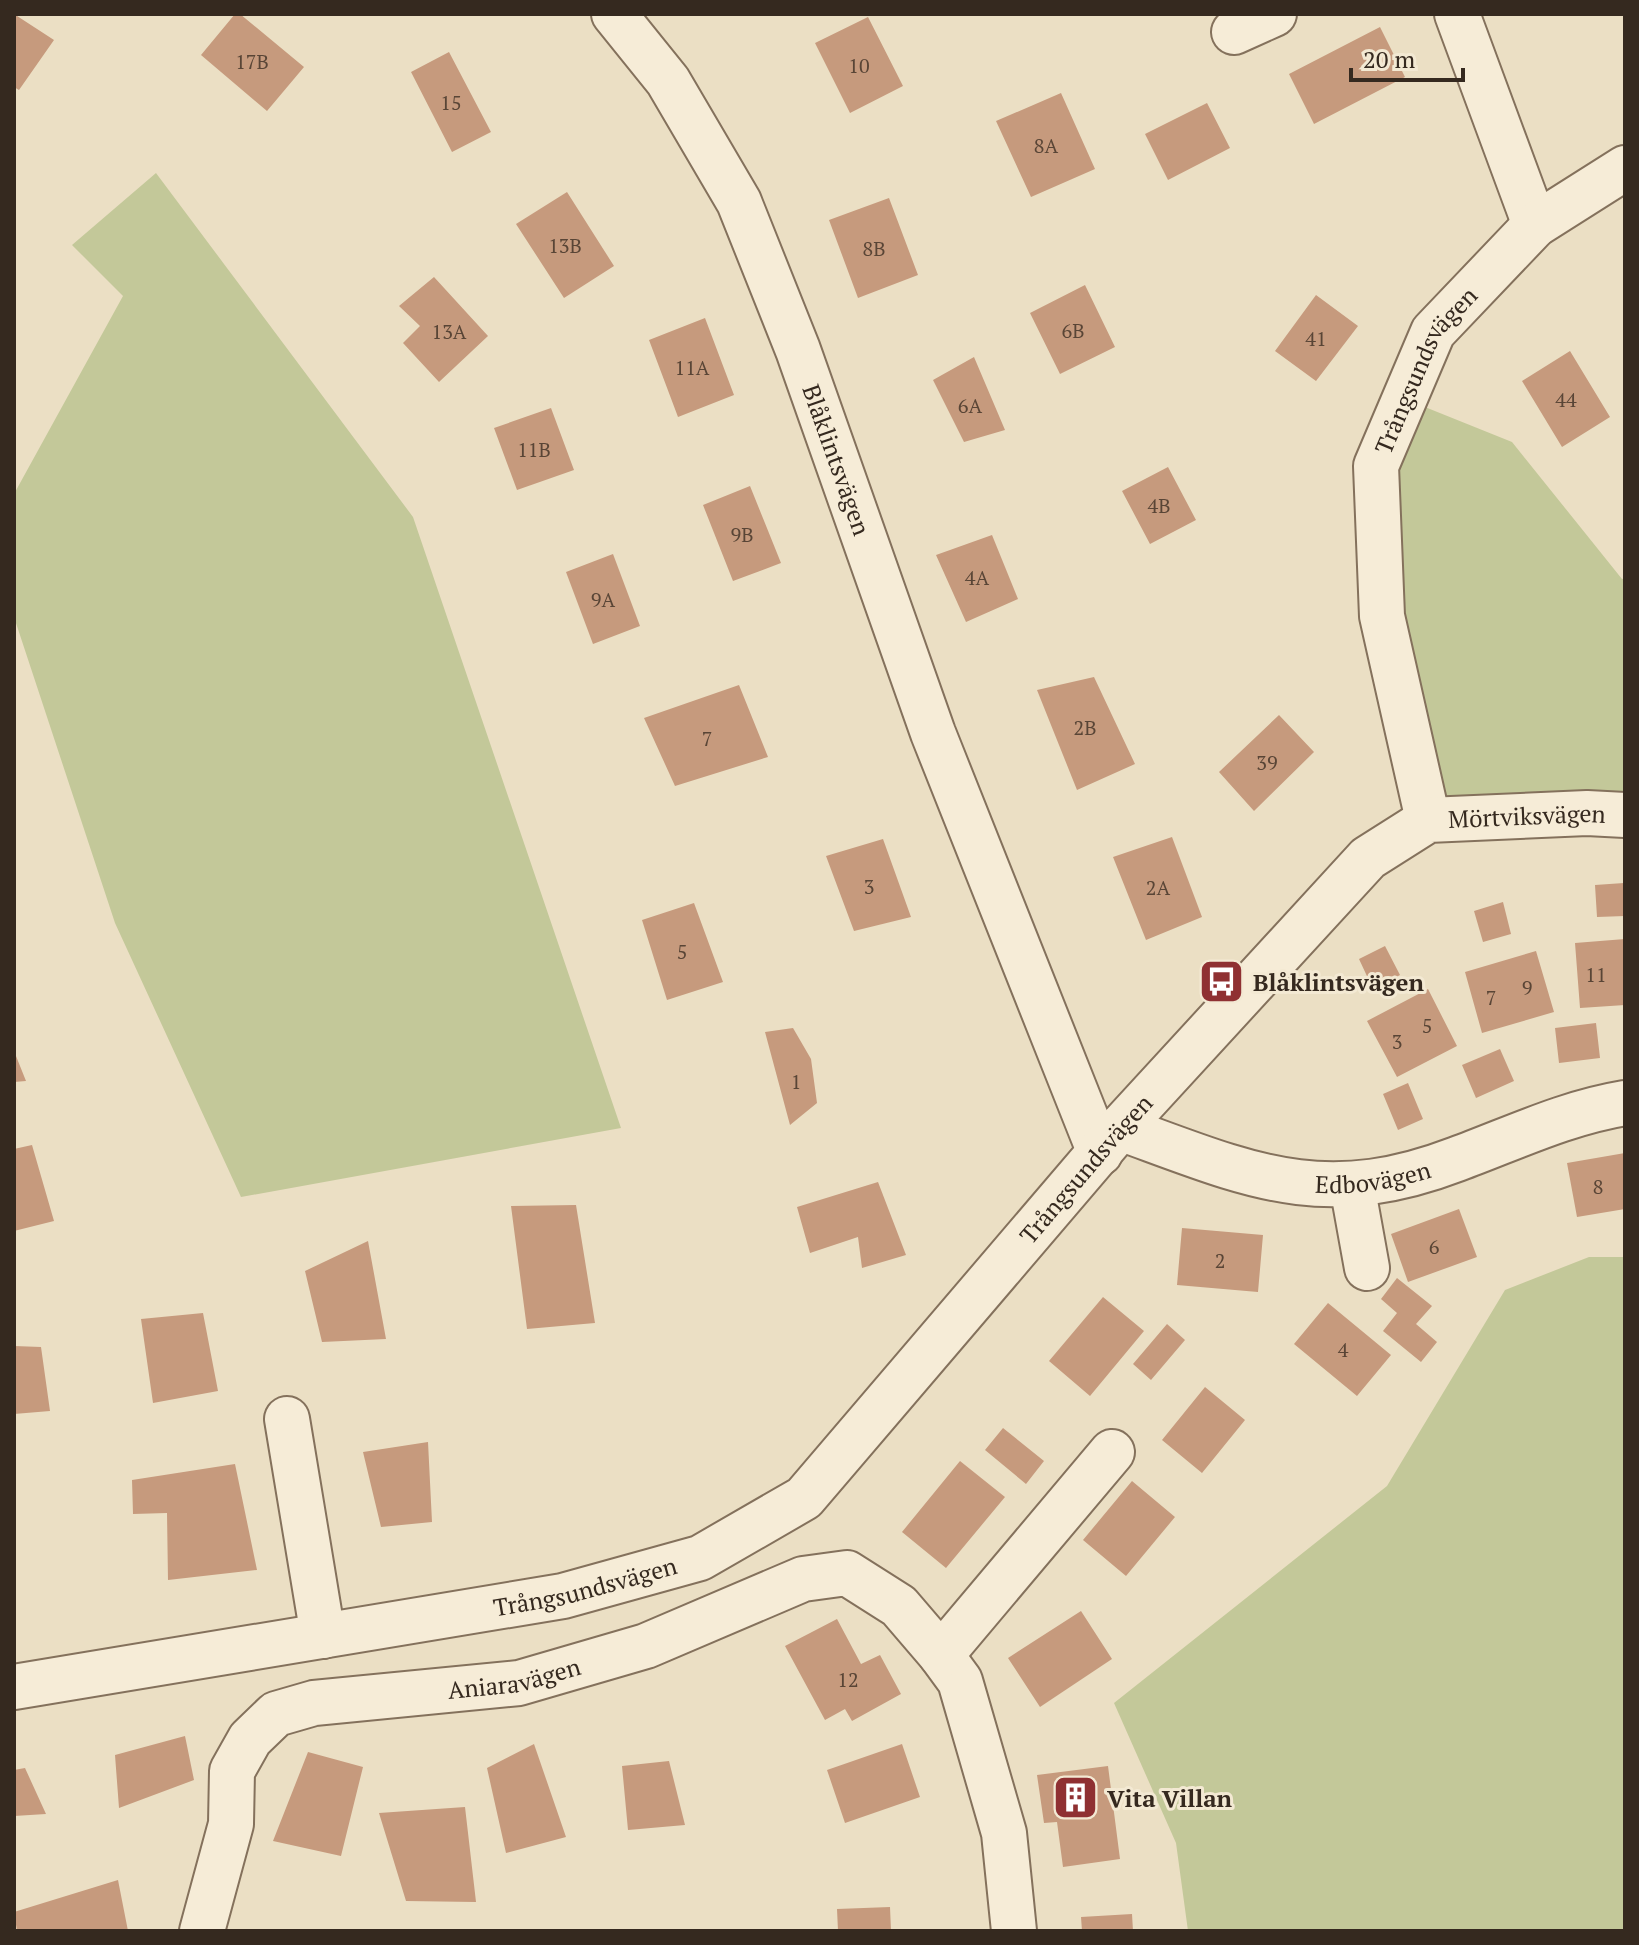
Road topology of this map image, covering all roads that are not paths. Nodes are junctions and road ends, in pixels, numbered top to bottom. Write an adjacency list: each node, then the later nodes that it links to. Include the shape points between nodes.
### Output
1 (614, 14): 10 (street, Blåklintsvägen, via 668,81 739,202 798,350 933,733)
2 (1274, 14): 4 (street)
3 (1457, 14): 6 (street)
4 (1234, 32)
5 (1625, 168): 6 (street, Trångsundsvägen)
6 (1535, 225): 8 (street, Trångsundsvägen, via 1433,332 1376,466 1382,616)
7 (1625, 815): 8 (street, Mörtviksvägen)
8 (1428, 820): 10 (street, Trångsundsvägen, via 1368,858)
9 (1625, 1103): 11 (street, Edbovägen, via 1546,1121 1411,1175)
10 (1110, 1141): 11 (street, Edbovägen, via 1276,1182); 15 (street, Trångsundsvägen, via 804,1498 700,1558 563,1596)
11 (1352, 1185): 12 (street)
12 (1367, 1268)
13 (287, 1419): 15 (street)
14 (1112, 1452): 16 (street)
15 (323, 1636): 17 (street, Trångsundsvägen)
16 (941, 1655): 18 (street, Aniaravägen, via 899,1606 847,1573 803,1579 646,1646 519,1683 314,1703 276,1714 250,1739 232,1771 231,1824); 19 (street, Aniaravägen, via 960,1681 1004,1833)
17 (14, 1687)
18 (202, 1931)
19 (1014, 1931)

